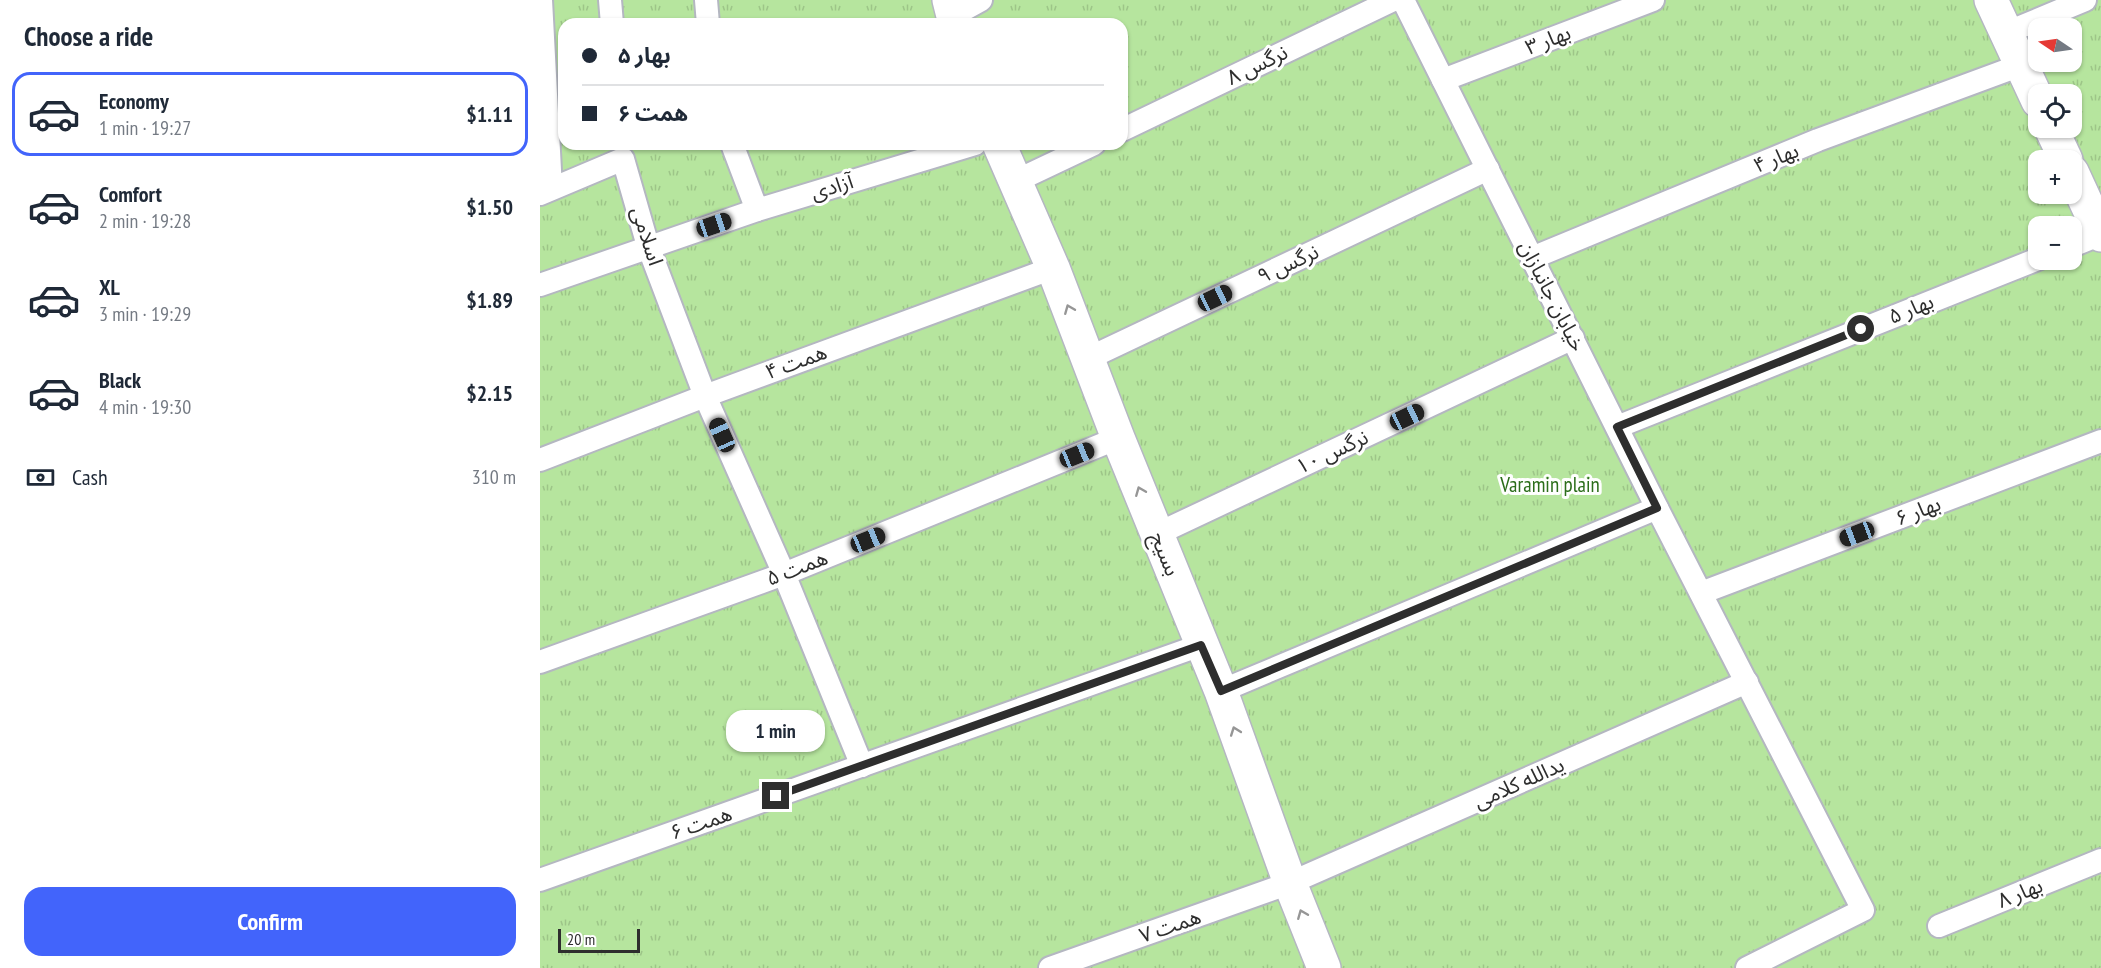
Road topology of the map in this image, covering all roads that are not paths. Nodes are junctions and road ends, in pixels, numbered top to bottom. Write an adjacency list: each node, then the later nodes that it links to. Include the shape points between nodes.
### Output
1 (541, 0): 25 (street)
2 (610, 0): 11 (street)
3 (706, 0): 12 (street)
4 (981, 0): 10 (street)
5 (1393, 0): 17 (street, نرگس ۸)
6 (1403, 0): 15 (street, خیابان جانبازان)
7 (1653, 0): 15 (street, بهار ۳)
8 (1991, 0): 13 (main road)
9 (2085, 0): 13 (street)
10 (952, 13)
11 (612, 18)
12 (708, 18)
13 (2006, 33): 14 (main road)
14 (2021, 64): 16 (main road); 31 (street, بهار ۴, via 1818,140)
15 (1443, 80): 23 (street, خیابان جانبازان)
16 (2030, 84)
17 (1128, 127)
18 (734, 150): 27 (street)
19 (955, 150): 27 (street, آزادی)
20 (1002, 150): 24 (main road, بسیج)
21 (1082, 150): 24 (street)
22 (622, 152): 25 (street, اسلامی); 30 (street, اسلامی)
23 (1488, 169): 31 (street, خیابان جانبازان); 36 (street, نرگس ۹)
24 (1016, 182): 33 (main road, بسیج)
25 (545, 191)
26 (2082, 193): 28 (main road)
27 (758, 210): 30 (street, آزادی)
28 (2101, 234): 29 (street)
29 (2082, 242)
30 (648, 246): 34 (street, آزادی); 37 (street, اسلامی)
31 (1532, 258): 35 (street, خیابان جانبازان)
32 (2028, 263): 38 (street, بهار ۵)
33 (1053, 268): 36 (main road, بسیج, one-way to 33); 37 (street, همت ۴)
34 (540, 285)
35 (1573, 338): 38 (street, خیابان جانبازان); 43 (street, نرگس ۱۰)
36 (1089, 358): 39 (main road, بسیج)
37 (705, 396): 41 (street, همت ۴); 44 (street, اسلامی)
38 (1617, 427): 42 (street, خیابان جانبازان)
39 (1118, 438): 43 (main road, بسیج, one-way to 39); 44 (street, همت ۵)
40 (2101, 441): 45 (street, بهار ۶)
41 (540, 460)
42 (1657, 508): 45 (street, خیابان جانبازان); 49 (street)
43 (1157, 534): 46 (main road, بسیج)
44 (784, 574): 47 (street, همت ۵); 50 (street, اسلامی)
45 (1701, 593): 48 (street, خیابان جانبازان)
46 (1201, 645): 49 (main road, بسیج); 50 (street, همت ۶)
47 (540, 662)
48 (1747, 682): 53 (street, یدالله کلامی); 57 (street, خیابان جانبازان, via 1863,910)
49 (1221, 691): 53 (main road, بسیج, one-way to 49)
50 (862, 766): 52 (street, همت ۶)
51 (2101, 860): 54 (street, بهار ۸)
52 (540, 880)
53 (1290, 883): 55 (street, همت ۷); 56 (main road, بسیج, one-way to 53)
54 (1939, 926)
55 (1050, 968)
56 (1324, 968)
57 (1748, 968)

